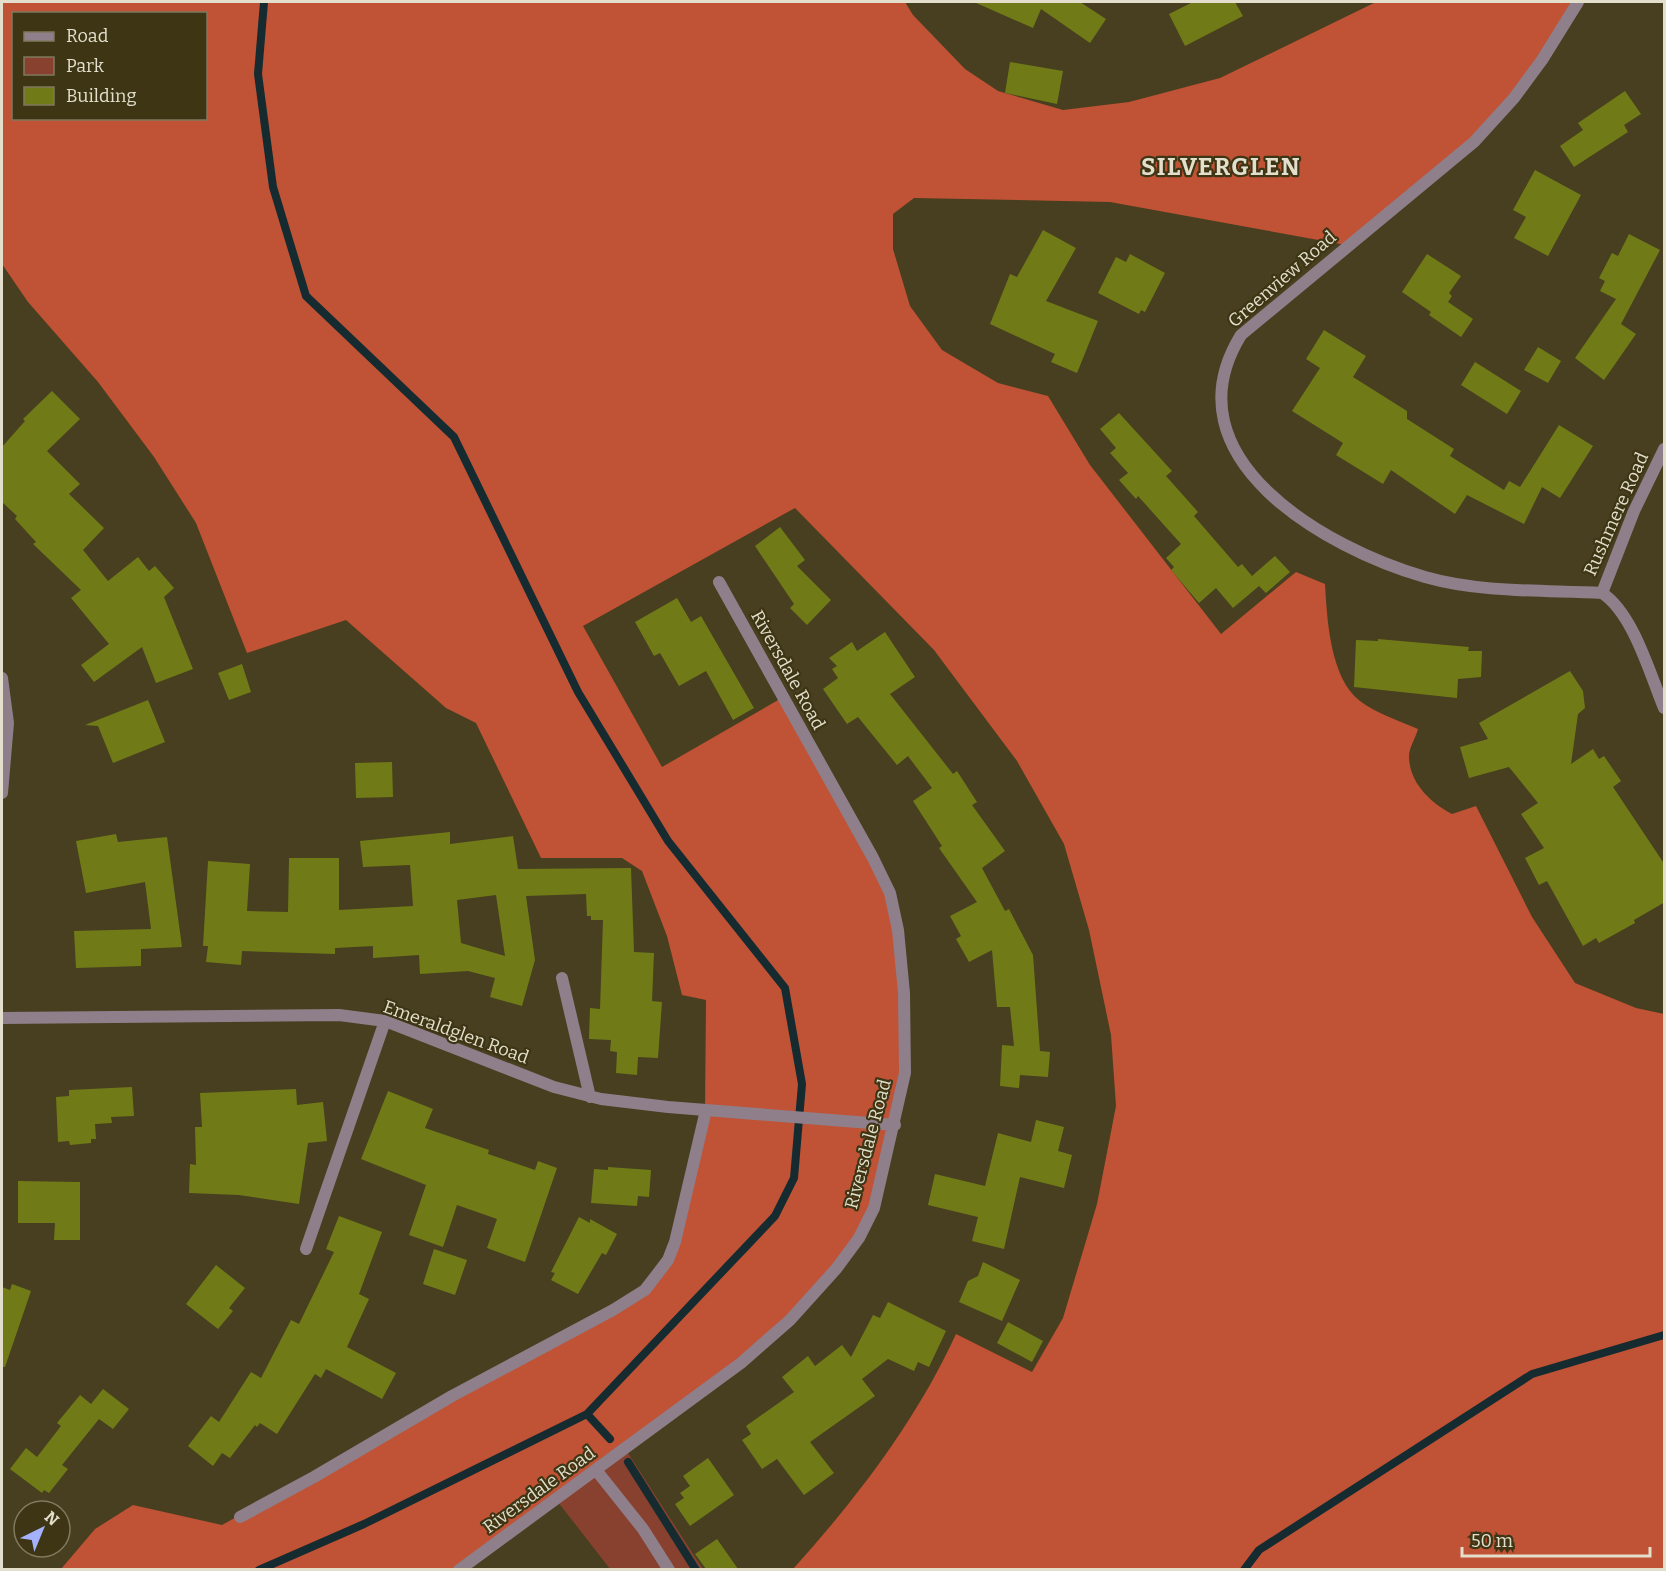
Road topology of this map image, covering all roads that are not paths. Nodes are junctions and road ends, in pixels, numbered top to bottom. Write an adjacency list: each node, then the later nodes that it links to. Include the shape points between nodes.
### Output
1 (1578, 2): 4 (street, Greenview Road, via 1514,98 1474,142 1241,335 1224,368 1222,407 1225,426 1249,473 1272,497 1337,541 1424,577 1454,583)
2 (1665, 449): 4 (street, Rushmere Road, via 1634,511)
3 (719, 582): 13 (street, Riversdale Road, via 890,893 904,993 905,1073)
4 (1602, 593): 6 (street, via 1614,601 1624,616)
5 (2, 678): 7 (street, via 8,723)
6 (1665, 708)
7 (2, 793)
8 (562, 978): 11 (street)
9 (2, 1018): 10 (street, Emeraldglen Road, via 339,1015)
10 (385, 1021): 11 (street, Emeraldglen Road, via 554,1087); 14 (street)
11 (590, 1097): 12 (street, Emeraldglen Road)
12 (706, 1110): 13 (street, Emeraldglen Road); 16 (street, via 675,1242 668,1260 645,1290)
13 (895, 1125): 15 (street, Riversdale Road, via 874,1208 859,1238 836,1269 790,1320 741,1363)
14 (306, 1249)
15 (596, 1470): 17 (street, Riversdale Road); 18 (street)
16 (240, 1517)
17 (459, 1569)
18 (669, 1569)

